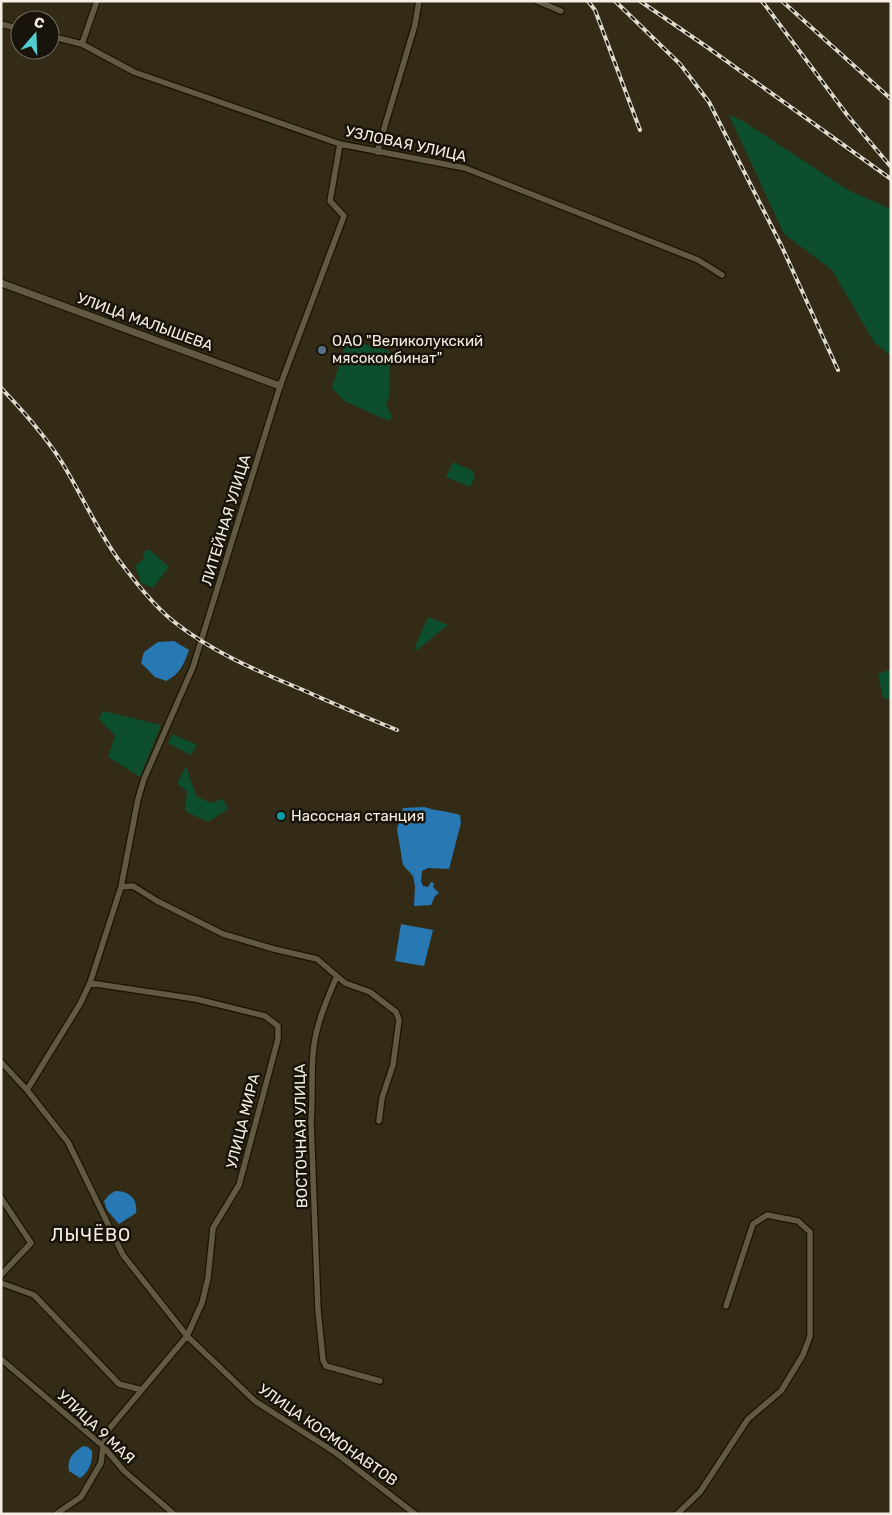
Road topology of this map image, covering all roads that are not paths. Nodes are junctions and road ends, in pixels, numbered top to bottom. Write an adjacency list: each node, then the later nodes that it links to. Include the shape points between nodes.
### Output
1 (97, 1): 6 (street)
2 (419, 1): 8 (street, via 415,25)
3 (537, 1): 4 (street)
4 (561, 10)
5 (60, 38): 6 (street, УЗЛОВАЯ УЛИЦА)
6 (82, 44): 7 (street, УЗЛОВАЯ УЛИЦА, via 134,72)
7 (340, 144): 8 (street, УЗЛОВАЯ УЛИЦА); 11 (street, ЛИТЕЙНАЯ УЛИЦА, via 330,201 344,216)
8 (377, 152): 9 (street, УЗЛОВАЯ УЛИЦА, via 465,168 698,260)
9 (722, 275)
10 (1, 283): 11 (street, УЛИЦА МАЛЫШЕВА)
11 (280, 386): 12 (street, ЛИТЕЙНАЯ УЛИЦА, via 193,667 144,779)
12 (121, 887): 13 (street, via 133,886 223,934 317,959); 14 (street, ЛИТЕЙНАЯ УЛИЦА)
13 (337, 976): 17 (street, via 345,983 370,992 398,1014 393,1065 382,1098); 24 (street, ВОСТОЧНАЯ УЛИЦА, via 317,1030 312,1055 311,1121 323,1360 326,1366)
14 (90, 983): 16 (street, ЛИТЕЙНАЯ УЛИЦА); 22 (street, УЛИЦА МИРА, via 196,999 265,1016 278,1026 278,1039 239,1185 212,1228 208,1278 202,1303)
15 (1, 1062): 16 (street, УЛИЦА КОСМОНАВТОВ)
16 (27, 1090): 22 (street, УЛИЦА КОСМОНАВТОВ, via 68,1142 123,1255)
17 (379, 1121)
18 (1, 1198): 19 (street, via 31,1243)
19 (1, 1275)
20 (1, 1283): 25 (street, via 34,1295 119,1384)
21 (726, 1306): 30 (street, via 753,1224 767,1215 798,1221 810,1232 810,1336 803,1355 780,1391 748,1419 700,1492)
22 (187, 1336): 25 (street, УЛИЦА МИРА); 29 (street, УЛИЦА КОСМОНАВТОВ, via 255,1401 336,1454)
23 (1, 1359): 26 (street, УЛИЦА 9 МАЯ)
24 (380, 1380)
25 (142, 1390): 26 (street, УЛИЦА МИРА, via 109,1429)
26 (103, 1446): 27 (street, УЛИЦА МИРА, via 101,1463 81,1497); 28 (street, УЛИЦА 9 МАЯ, via 124,1471)
27 (56, 1514)
28 (174, 1514)
29 (415, 1514)
30 (677, 1514)

